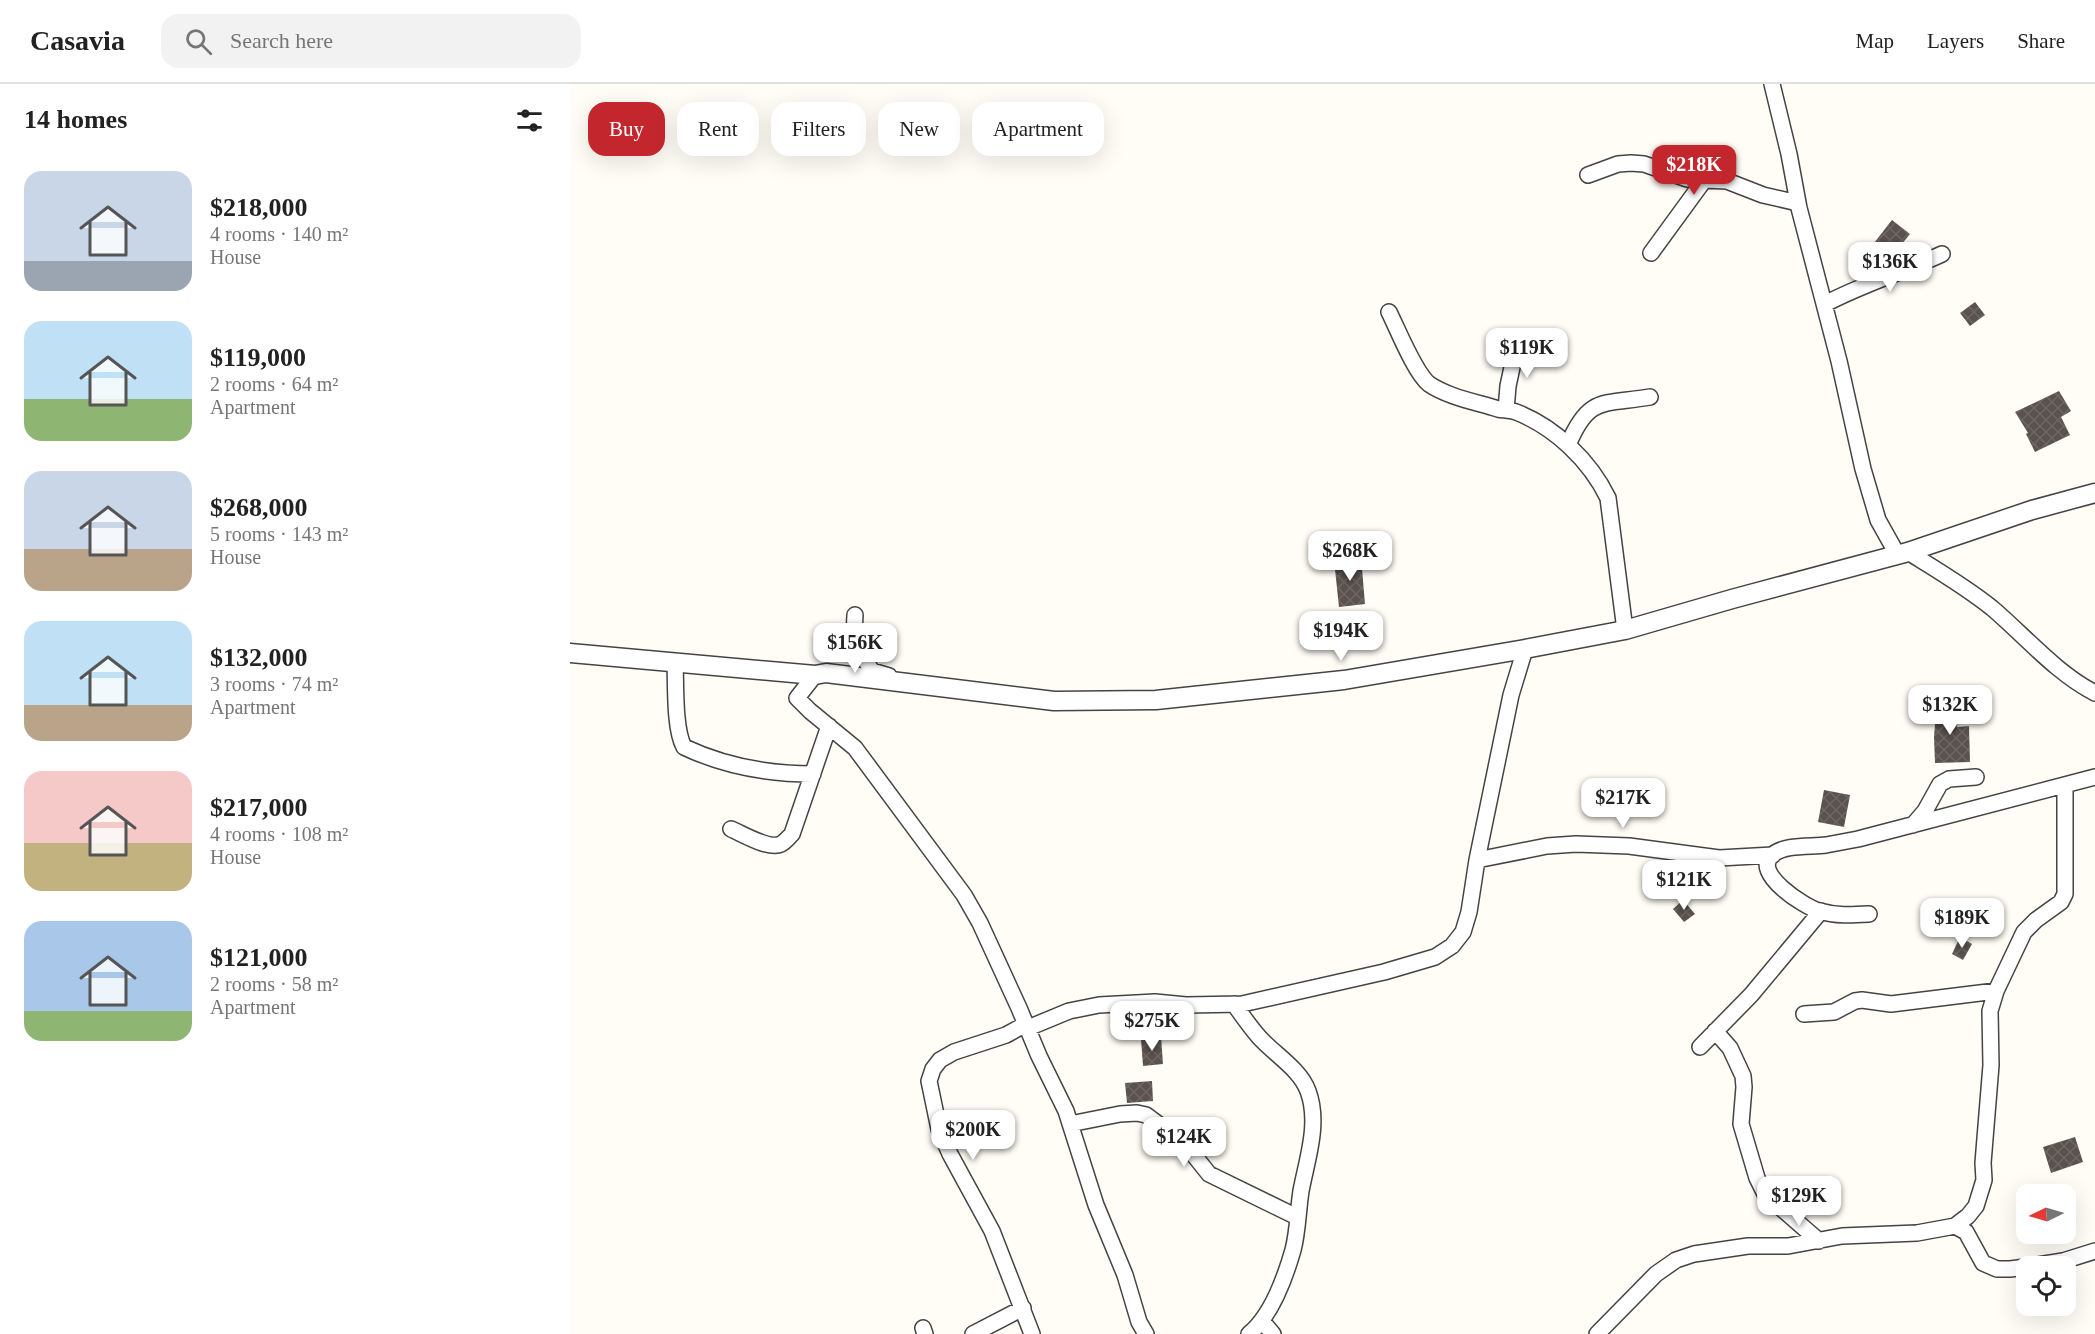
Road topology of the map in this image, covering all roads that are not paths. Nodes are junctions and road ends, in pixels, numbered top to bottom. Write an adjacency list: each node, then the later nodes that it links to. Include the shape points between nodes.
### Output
1 (1772, 84): 4 (street)
2 (1588, 175): 3 (street, via 1631,163)
3 (1705, 179): 4 (street, via 1727,181 1762,195); 5 (street)
4 (1798, 203): 7 (street)
5 (1651, 253)
6 (1942, 254): 7 (street)
7 (1825, 304): 14 (street, via 1870,496 1878,520)
8 (1389, 312): 11 (street, via 1428,382 1444,391)
9 (1517, 344): 11 (street)
10 (1650, 397): 12 (street, via 1599,404 1590,409 1576,424)
11 (1506, 410): 12 (street, via 1540,424)
12 (1568, 445): 16 (street, via 1599,480 1608,498)
13 (2095, 493): 14 (street)
14 (1902, 553): 16 (street); 22 (street, via 1945,574)
15 (855, 615): 21 (street, via 857,645 872,671)
16 (1625, 630): 17 (street)
17 (1525, 649): 21 (street, via 1344,680 1156,700 1053,701); 31 (street, via 1510,695)
18 (570, 653): 19 (street)
19 (675, 662): 20 (street); 24 (street, via 684,747 738,766)
20 (815, 675): 21 (street); 23 (street, via 797,698)
21 (916, 684)
22 (2095, 693)
23 (829, 726): 24 (street); 37 (street, via 855,748 964,895)
24 (813, 774): 29 (street, via 792,834 780,845 762,843)
25 (1976, 777): 28 (street, via 1949,779 1940,784 1925,812)
26 (2095, 777): 27 (street)
27 (2065, 785): 28 (street); 34 (street, via 2065,894 2061,902 2024,932)
28 (1912, 825): 30 (street)
29 (731, 829)
30 (1773, 855): 31 (street, via 1719,858 1629,846 1576,844); 32 (street, via 1767,862 1777,883 1797,900)
31 (1477, 860): 35 (street, via 1463,932 1452,946 1435,957)
32 (1821, 912): 33 (street); 38 (street)
33 (1869, 914)
34 (1996, 991): 36 (street, via 1891,1004 1862,1000 1834,1012); 42 (street, via 1990,1011 1992,1065 1984,1180 1976,1206)
35 (1234, 1004): 37 (street, via 1099,1005); 41 (street, via 1308,1089 1312,1108 1310,1150)
36 (1804, 1014)
37 (1027, 1026): 40 (street); 47 (street, via 940,1060 929,1082 939,1129 992,1231)
38 (1715, 1031): 39 (street); 43 (street, via 1730,1048 1743,1076 1741,1124 1757,1178 1766,1194)
39 (1700, 1047)
40 (1070, 1124): 41 (street, via 1120,1114 1146,1115 1185,1144 1209,1174); 51 (street, via 1096,1205)
41 (1297, 1217): 48 (street, via 1293,1248 1280,1287)
42 (1955, 1226): 43 (street, via 1917,1233); 46 (street, via 1966,1232 1983,1263 1997,1269)
43 (1819, 1240): 54 (street, via 1788,1246 1748,1246 1676,1260 1656,1274)
44 (2095, 1251): 45 (street)
45 (2076, 1257)
46 (2016, 1267)
47 (1023, 1308): 49 (street); 50 (street)
48 (1262, 1321): 52 (street); 53 (street)
49 (972, 1334)
50 (1032, 1334)
51 (1146, 1334)
52 (1249, 1334)
53 (1273, 1334)
54 (1596, 1334)

